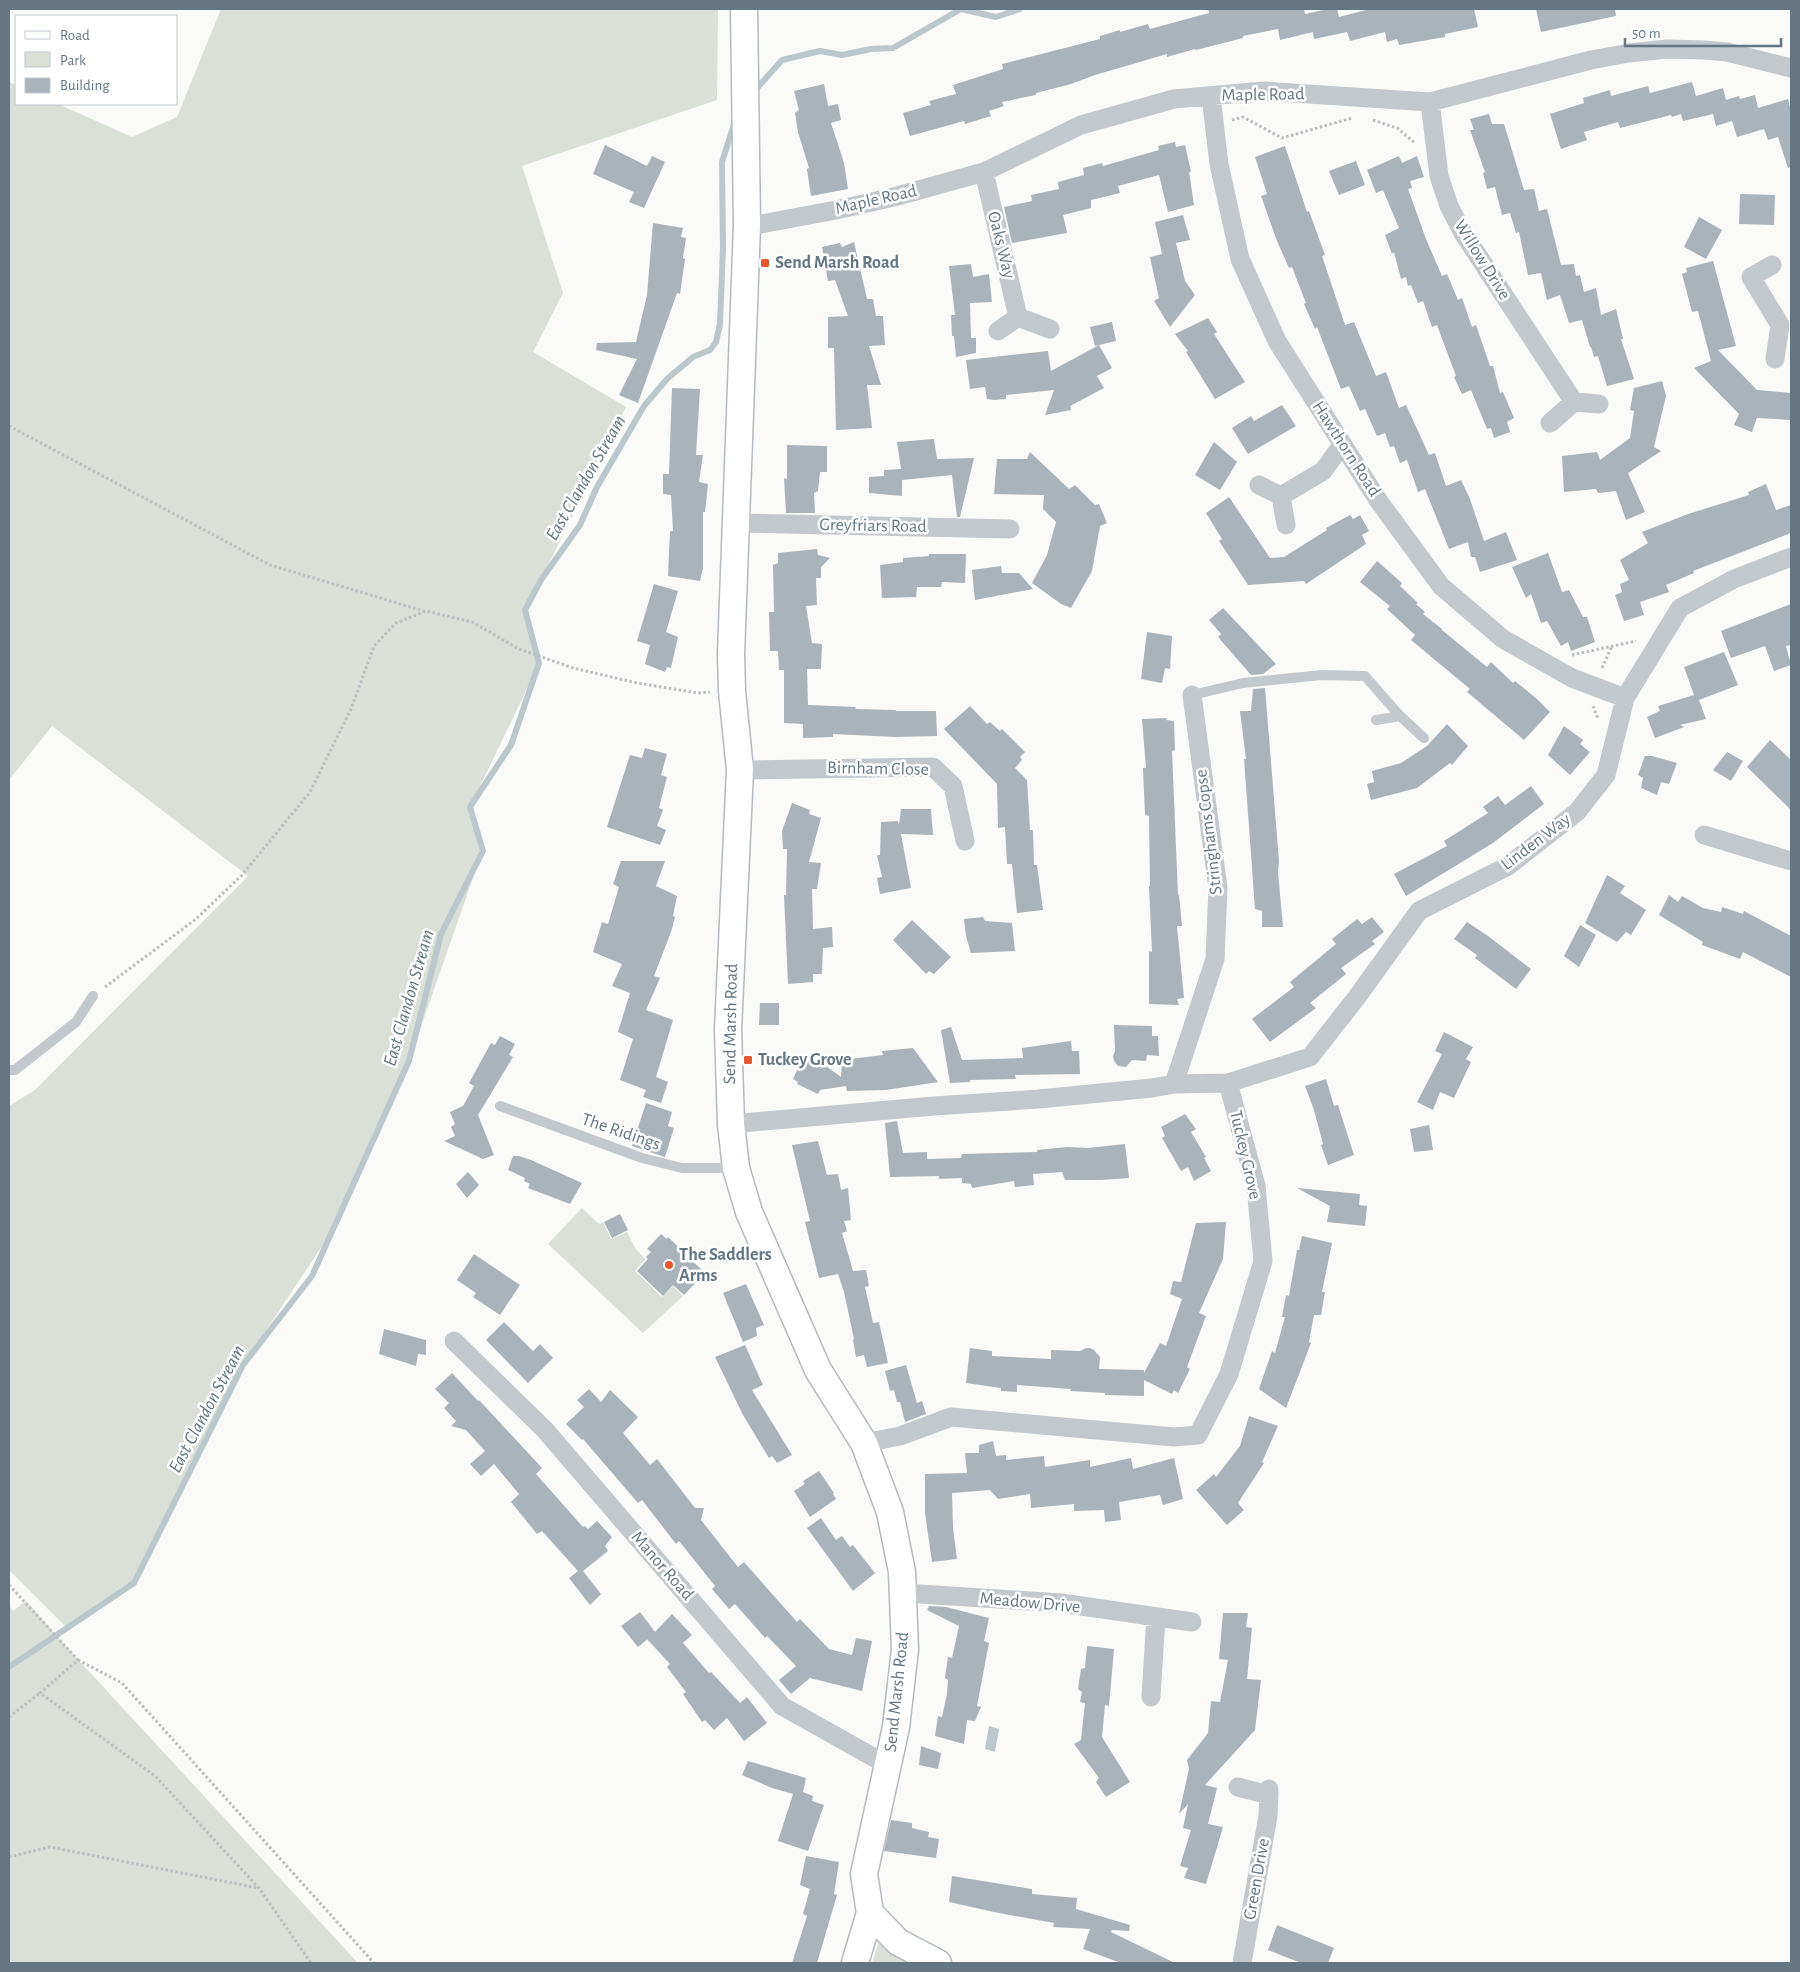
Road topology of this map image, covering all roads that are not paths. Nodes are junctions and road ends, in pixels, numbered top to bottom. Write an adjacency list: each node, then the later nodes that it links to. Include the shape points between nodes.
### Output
1 (744, 9): 6 (main road, Send Marsh Road)
2 (1791, 68): 4 (street, Maple Road, via 1727,52 1667,49 1591,60)
3 (1211, 96): 4 (street, Maple Road, via 1264,91); 5 (street, Maple Road, via 1174,99 1081,125); 16 (street, Hawthorn Road, via 1219,164 1240,259 1277,341)
4 (1430, 102): 13 (street, Willow Drive, via 1439,176 1449,206 1463,233)
5 (984, 172): 6 (street, Maple Road, via 836,210); 8 (street, Oaks Way)
6 (747, 225): 19 (main road, Send Marsh Road)
7 (1772, 265): 9 (street, via 1752,277)
8 (1018, 317): 10 (street); 11 (street)
9 (1786, 325): 12 (street)
10 (1050, 330)
11 (998, 331)
12 (1775, 359)
13 (1574, 402): 14 (street); 15 (street)
14 (1599, 404)
15 (1550, 423)
16 (1342, 445): 18 (street, via 1324,471); 24 (street, Hawthorn Road, via 1441,586 1504,639 1572,678)
17 (1259, 485): 18 (street)
18 (1281, 496): 20 (street)
19 (736, 523): 21 (street, Greyfriars Road); 28 (main road, Send Marsh Road, via 732,691)
20 (1286, 525)
21 (1010, 529)
22 (1791, 557): 24 (street, Linden Way, via 1734,579 1680,608)
23 (1192, 695): 25 (lane, via 1252,682 1322,675 1365,676); 35 (street, Stringhams Copse, via 1218,888 1215,959)
24 (1625, 698): 34 (street, Linden Way, via 1606,775 1577,812 1508,866 1419,911 1310,1057)
25 (1400, 716): 26 (lane); 27 (lane)
26 (1376, 720)
27 (1424, 738)
28 (740, 770): 30 (street, Birnham Close, via 933,767 953,786); 37 (main road, Send Marsh Road, via 728,1030)
29 (1704, 835): 31 (street)
30 (965, 841)
31 (1791, 861)
32 (93, 996): 33 (lane, via 76,1022 15,1070)
33 (9, 1070)
34 (1228, 1083): 35 (street); 40 (street, Tuckey Grove, via 1256,1186 1263,1261 1229,1374 1198,1435 1174,1437 951,1417 900,1436)
35 (1174, 1084): 37 (street, via 1039,1099)
36 (500, 1106): 38 (lane, The Ridings, via 642,1158 682,1168)
37 (731, 1124): 38 (main road, Send Marsh Road)
38 (736, 1168): 40 (main road, Send Marsh Road, via 749,1212 818,1370)
39 (454, 1341): 45 (street, Manor Road, via 545,1430 782,1706)
40 (864, 1443): 41 (main road, Send Marsh Road, via 890,1512)
41 (904, 1593): 42 (street, Meadow Drive, via 1061,1603); 45 (main road, Send Marsh Road, via 905,1650)
42 (1156, 1617): 43 (street, Meadow Drive); 44 (street)
43 (1192, 1622)
44 (1151, 1697)
45 (889, 1766): 47 (main road, Send Marsh Road, via 864,1874)
46 (1238, 1787): 50 (street, Green Drive, via 1269,1792 1268,1816)
47 (870, 1913): 48 (main road); 49 (main road, via 898,1942)
48 (855, 1963)
49 (938, 1963)
50 (1242, 1963)

